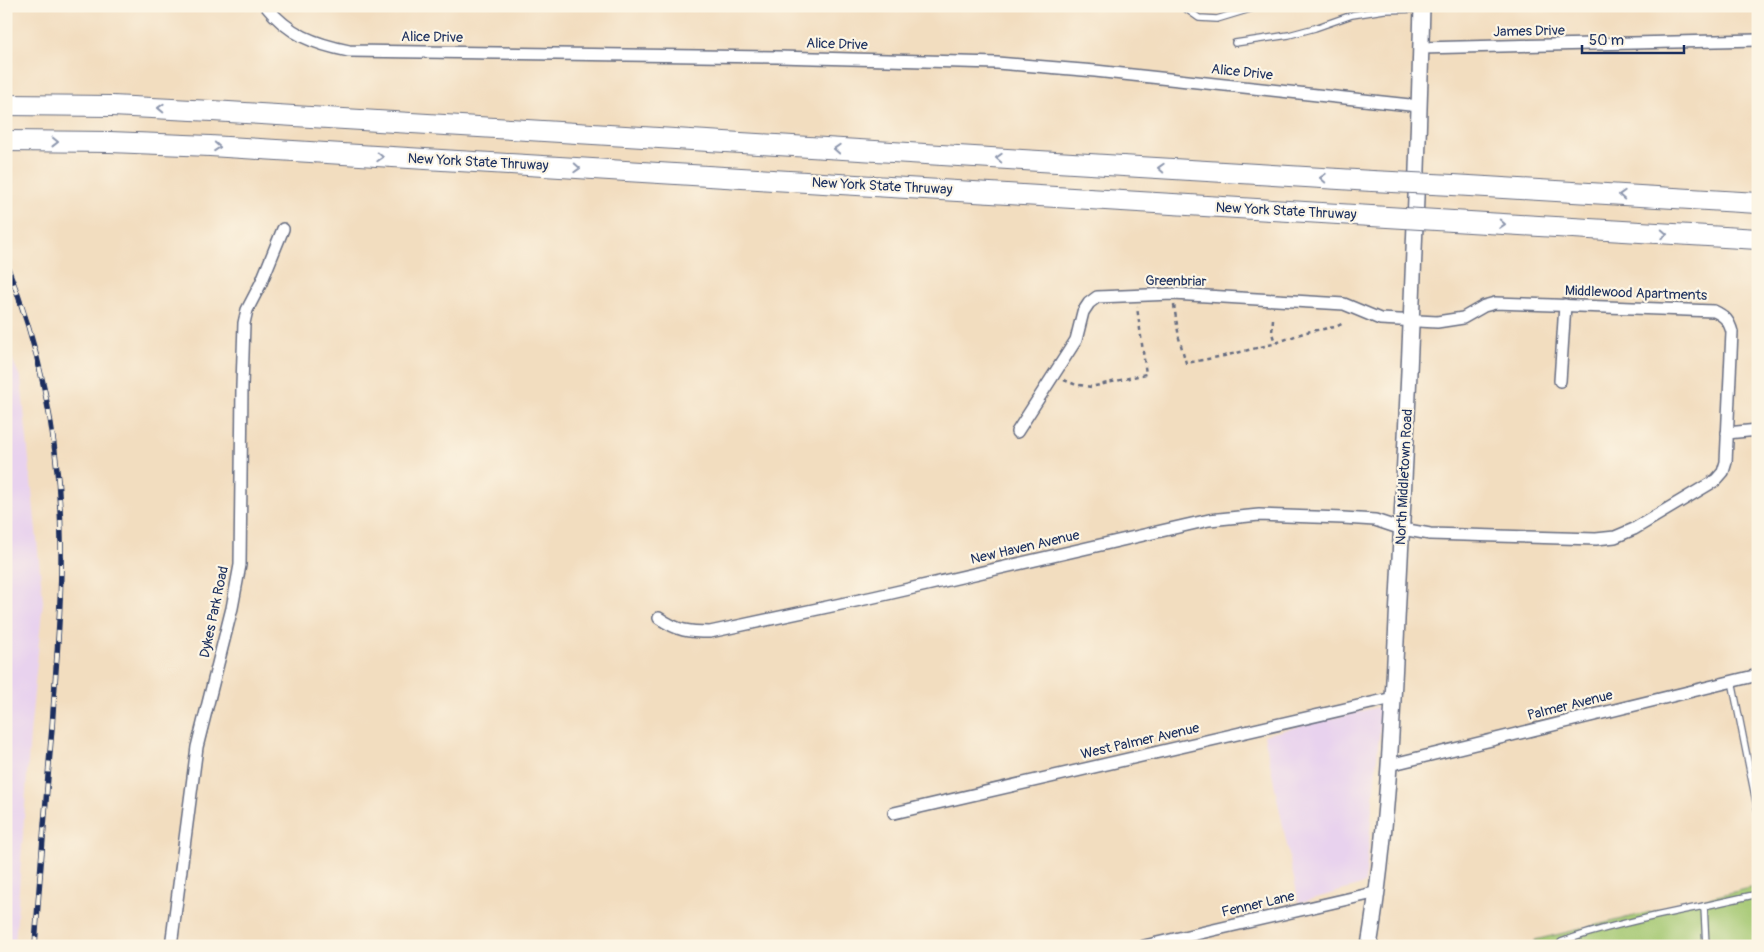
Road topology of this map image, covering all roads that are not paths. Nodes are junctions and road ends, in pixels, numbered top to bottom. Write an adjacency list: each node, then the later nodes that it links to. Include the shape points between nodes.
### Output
1 (266, 6): 9 (street, Alice Drive, via 294,32 318,44 349,52 997,63)
2 (1182, 6): 3 (lane, via 1199,18 1217,19)
3 (1260, 6)
4 (1422, 8): 6 (lane, via 1352,15 1289,35); 7 (street, North Middletown Road)
5 (1758, 40): 7 (street, James Drive)
6 (1235, 42)
7 (1420, 48): 9 (street, North Middletown Road)
8 (6, 105): 11 (highway, one-way to 8, bridge, via 237,112)
9 (1419, 106): 15 (street, North Middletown Road)
10 (6, 141): 13 (highway, New York State Thruway, one-way to 13, bridge, via 210,146)
11 (1758, 203)
12 (283, 229): 31 (street, Dykes Park Road, via 244,323 240,565 197,747)
13 (1758, 239)
14 (1564, 305): 15 (street, Middlewood Apartments, via 1496,302 1451,321); 16 (street); 19 (street, Middlewood Apartments, via 1714,311 1723,315 1732,332)
15 (1411, 320): 18 (street, Greenbriar, via 1380,319 1344,304 1173,294 1097,297 1088,303 1076,340); 20 (street, North Middletown Road)
16 (1560, 381)
17 (1758, 430): 19 (street)
18 (1017, 432)
19 (1727, 433): 20 (street, Middlewood Apartments, via 1726,462 1716,480 1615,537 1430,534)
20 (1402, 529): 21 (street, New Haven Avenue, via 1374,520 1343,518 1259,515 1209,520 710,632 686,632); 24 (street, North Middletown Road)
21 (659, 618)
22 (1758, 675): 23 (street, Palmer Avenue)
23 (1732, 681): 25 (street, Palmer Avenue); 26 (lane)
24 (1393, 698): 25 (street, North Middletown Road); 27 (street, West Palmer Avenue)
25 (1389, 765): 28 (street, North Middletown Road)
26 (1758, 812)
27 (894, 813)
28 (1378, 892): 32 (street, Fenner Lane); 33 (street, North Middletown Road)
29 (1758, 894): 30 (lane)
30 (1704, 906): 34 (lane, via 1577,936 1561,942); 35 (lane)
31 (171, 946)
32 (1144, 946)
33 (1369, 946)
34 (1561, 946)
35 (1706, 946)

